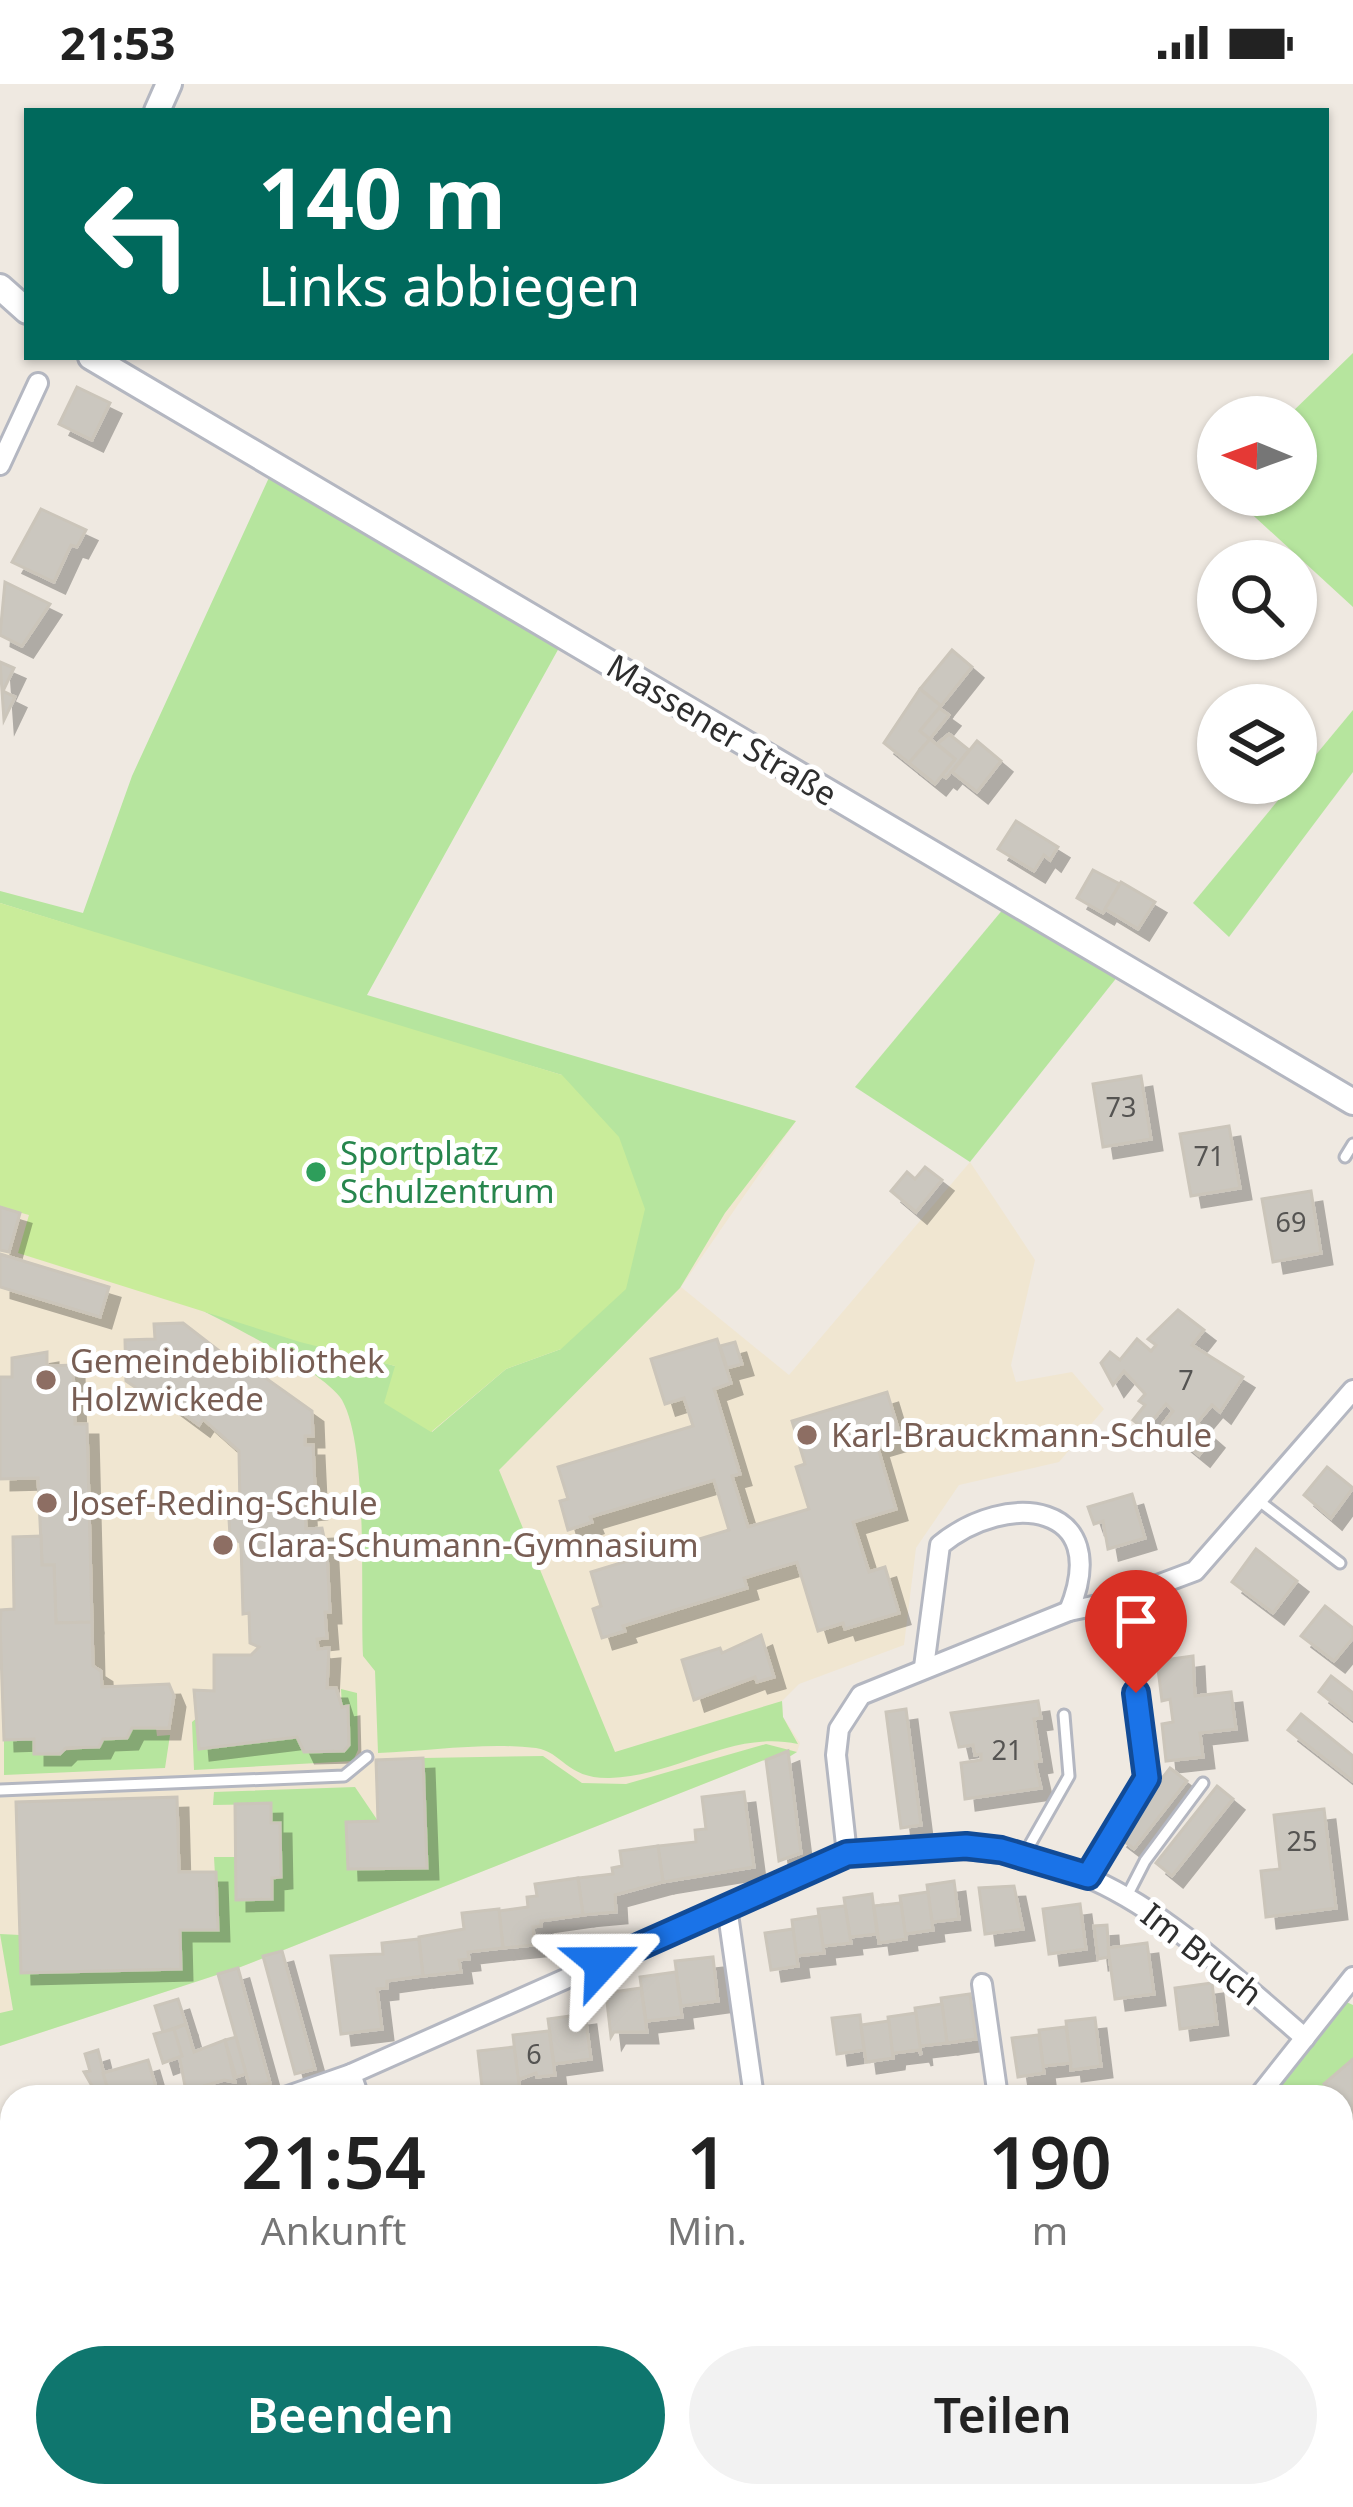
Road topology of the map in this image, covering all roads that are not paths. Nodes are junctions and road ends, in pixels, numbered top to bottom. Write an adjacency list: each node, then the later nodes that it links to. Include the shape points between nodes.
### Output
1 (0, 287): 2 (street)
2 (24, 308)
3 (96, 360): 6 (street, Massener Straße)
4 (38, 383): 5 (street)
5 (0, 465)
6 (1353, 1102)
7 (1353, 1144): 8 (lane)
8 (1345, 1157)
9 (1353, 1390): 10 (street)
10 (1259, 1501): 11 (lane); 12 (street, via 1195,1571)
11 (1340, 1563)
12 (1069, 1611): 13 (street); 13 (street, via 1081,1567 1071,1530 1032,1512 959,1530 940,1545)
13 (924, 1667): 19 (street, via 861,1695 838,1730)
14 (1136, 1693): 21 (lane, via 1147,1778)
15 (1064, 1715): 20 (lane, via 1070,1776)
16 (368, 1757): 18 (lane, via 344,1776)
17 (1203, 1784): 22 (lane)
18 (0, 1790)
19 (847, 1854): 20 (street, Im Bruch, via 966,1846); 23 (street, Im Bruch)
20 (1024, 1856): 21 (street, Im Bruch)
21 (1088, 1876): 22 (street, Im Bruch)
22 (1126, 1896): 26 (street, Im Bruch, via 1193,1941)
23 (727, 1907): 27 (street, Im Bruch); 30 (street)
24 (1353, 1977): 26 (street)
25 (982, 1984): 31 (street)
26 (1305, 2038): 32 (street)
27 (351, 2074): 28 (street, Im Bruch); 29 (street)
28 (319, 2085)
29 (355, 2085)
30 (752, 2085)
31 (996, 2085)
32 (1268, 2085)

